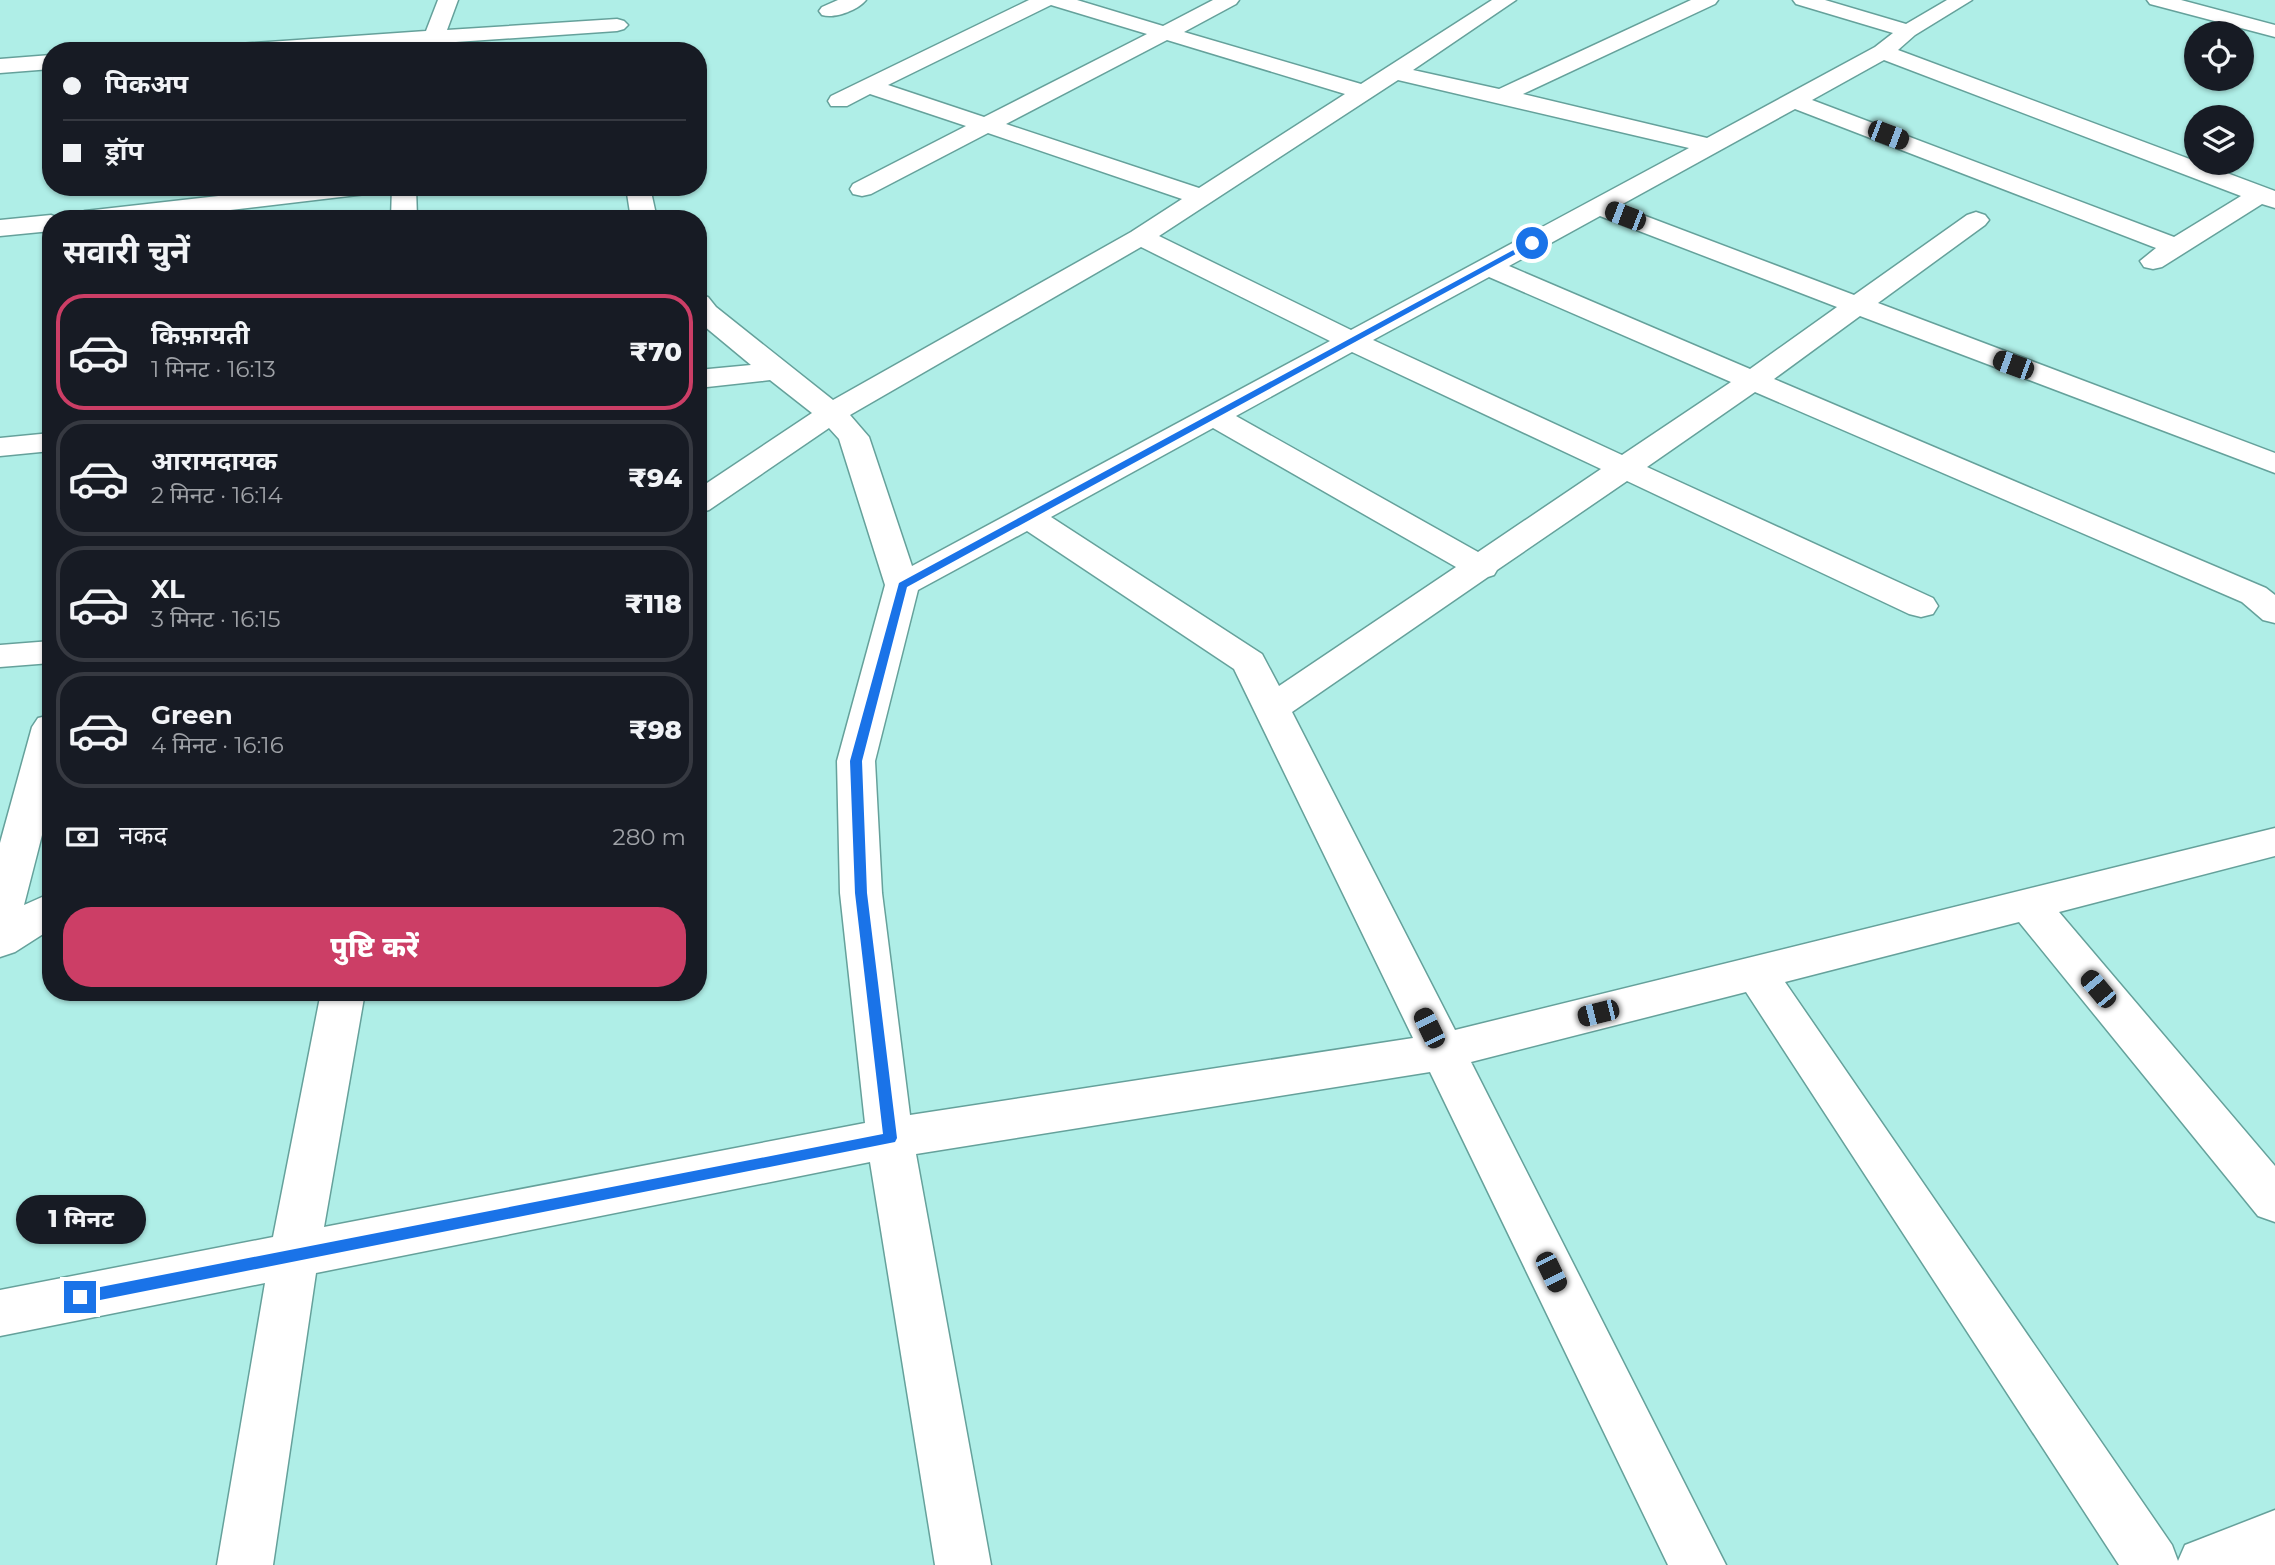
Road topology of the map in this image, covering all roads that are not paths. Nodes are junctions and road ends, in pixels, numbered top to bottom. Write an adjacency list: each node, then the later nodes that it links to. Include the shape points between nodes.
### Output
1 (448, 0): 17 (street)
2 (620, 0): 13 (street)
3 (856, 0): 12 (street)
4 (1045, 0): 24 (street)
5 (1055, 0): 16 (street)
6 (1229, 0): 16 (street)
7 (1708, 0): 26 (street)
8 (1803, 0): 14 (street)
9 (1962, 0): 14 (street)
10 (2157, 0): 15 (street)
11 (1494, 2): 23 (street)
12 (829, 11)
13 (617, 25): 17 (street); 19 (street)
14 (1908, 31): 20 (street)
15 (2275, 31)
16 (1166, 33): 25 (street); 29 (street)
17 (435, 37): 18 (street)
18 (360, 42)
19 (617, 42)
20 (1883, 52): 28 (street); 34 (street)
21 (42, 63): 22 (street)
22 (0, 66)
23 (1394, 72): 25 (street); 26 (street)
24 (868, 86): 27 (street); 29 (street)
25 (1363, 92): 33 (street)
26 (1500, 96): 30 (street)
27 (839, 100)
28 (1795, 101): 30 (street); 41 (street)
29 (987, 126): 31 (street); 33 (street)
30 (1710, 146): 35 (street)
31 (862, 189)
32 (287, 196): 36 (street)
33 (1202, 197): 40 (street)
34 (2268, 197): 41 (street)
35 (1599, 206): 43 (street); 44 (street)
36 (164, 210)
37 (1976, 220): 44 (street)
38 (42, 224): 39 (street)
39 (0, 228)
40 (1140, 237): 46 (street); 50 (street)
41 (2174, 246): 42 (street)
42 (2151, 262)
43 (1488, 267): 46 (street); 49 (street)
44 (1856, 307): 49 (street); 54 (street)
45 (707, 314): 47 (street)
46 (1352, 341): 51 (street); 55 (street)
47 (776, 372): 48 (street); 50 (street)
48 (707, 378)
49 (1753, 380): 55 (street); 61 (street, via 2254,595)
50 (832, 413): 56 (street); 59 (street, via 854,437)
51 (1214, 416): 57 (street); 58 (street)
52 (42, 443): 53 (street)
53 (0, 447)
54 (2275, 464)
55 (1626, 468): 58 (street); 60 (street)
56 (707, 497)
57 (1028, 517): 59 (street); 64 (street, via 1250,662)
58 (1482, 568): 64 (street)
59 (902, 585): 74 (street, via 856,761 861,893)
60 (1921, 606)
61 (2275, 612)
62 (42, 653): 63 (street)
63 (0, 656)
64 (1271, 709): 73 (street)
65 (42, 761): 69 (street)
66 (2275, 842): 67 (street)
67 (2028, 904): 71 (street); 75 (street)
68 (42, 914): 70 (street)
69 (0, 917)
70 (0, 941)
71 (1756, 973): 73 (street); 82 (street)
72 (341, 1001): 76 (street)
73 (1441, 1052): 74 (street); 81 (street)
74 (890, 1138): 76 (street); 80 (street)
75 (2275, 1201)
76 (293, 1255): 77 (street); 79 (street)
77 (0, 1313)
78 (2275, 1538): 83 (street)
79 (245, 1565)
80 (963, 1565)
81 (1698, 1565)
82 (2152, 1565)
83 (2206, 1565)

